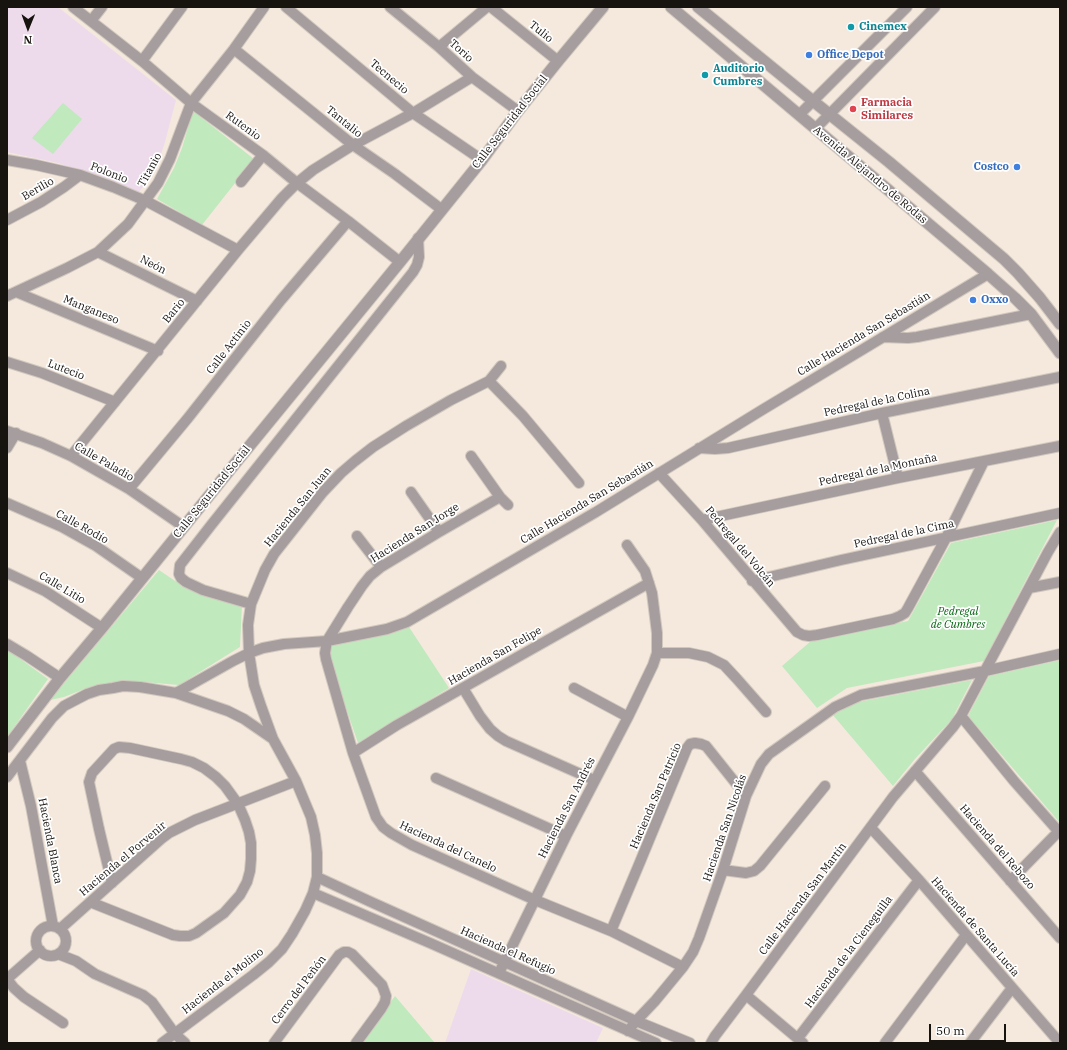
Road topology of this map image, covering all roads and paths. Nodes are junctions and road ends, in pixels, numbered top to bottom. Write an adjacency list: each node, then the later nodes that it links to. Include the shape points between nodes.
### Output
1 (73, 7): 14 (street, Rutenio)
2 (102, 7): 14 (street)
3 (182, 7): 17 (street)
4 (264, 7): 16 (street, Titanio)
5 (286, 7): 23 (street, Tecnecio)
6 (390, 7): 15 (street, Torio)
7 (487, 7): 15 (street)
8 (491, 7): 18 (street, Tulio)
9 (602, 7): 18 (street, Calle Seguridad Social)
10 (671, 7): 25 (street, Avenida Alejandro de Rodas)
11 (698, 7): 20 (street, Avenida Alejandro de Rodas)
12 (907, 7): 20 (street)
13 (935, 7): 24 (street)
14 (91, 21): 17 (street, Rutenio)
15 (439, 47): 19 (street, Torio)
16 (234, 49): 21 (street, Titanio); 27 (street, Tantalio)
17 (142, 61): 21 (street, Rutenio)
18 (558, 61): 22 (street, Calle Seguridad Social)
19 (472, 77): 22 (street, Torio); 23 (street, Bario)
20 (812, 101): 24 (street, Avenida Alejandro de Rodas); 25 (street)
21 (191, 103): 28 (street, Rutenio); 34 (street, Titanio, via 170,159)
22 (518, 111): 30 (street, Calle Seguridad Social)
23 (413, 113): 27 (street, Bario); 30 (street, Tecnecio)
24 (829, 114): 26 (street); 46 (street, Avenida Alejandro de Rodas, via 1004,259)
25 (799, 115): 26 (street, Avenida Alejandro de Rodas)
26 (815, 129): 42 (street, Avenida Alejandro de Rodas)
27 (353, 145): 33 (street, Bario, via 312,170); 35 (street, Tantalio)
28 (263, 155): 32 (street); 33 (street, Rutenio)
29 (7, 160): 31 (street, Polonio)
30 (482, 160): 35 (street, Calle Seguridad Social)
31 (80, 175): 34 (street, Polonio); 36 (street, Berilio, via 41,202)
32 (241, 182)
33 (297, 183): 37 (street, Rutenio); 39 (street, Bario)
34 (146, 201): 39 (street, Polonio); 40 (street, Titanio, via 128,224)
35 (441, 209): 38 (street, Calle Seguridad Social)
36 (7, 220)
37 (348, 221): 41 (street, Rutenio); 66 (street, Calle Actinio, via 281,300)
38 (418, 238): 41 (street, Calle Seguridad Social); 86 (street, Calle Seguridad Social, via 419,257 413,272 180,565 179,574 186,582 203,590)
39 (238, 250): 44 (street, Bario)
40 (98, 252): 43 (street, Titanio); 44 (street, Neón)
41 (400, 262): 73 (street, Calle Seguridad Social)
42 (988, 274): 45 (street, Avenida Alejandro de Rodas); 47 (street, Calle Hacienda San Sebastián)
43 (11, 294): 48 (street, Manganeso)
44 (197, 301): 48 (street, Bario)
45 (1030, 314): 47 (street, via 917,337); 49 (street, Avenida Alejandro de Rodas)
46 (1060, 324)
47 (883, 337): 59 (street, Calle Hacienda San Sebastián)
48 (158, 351): 54 (street, Bario)
49 (1060, 352)
50 (7, 362): 54 (street, Lutecio)
51 (501, 366): 53 (street)
52 (1060, 377): 55 (street, Pedregal de la Colina)
53 (489, 381): 65 (street, via 523,416); 86 (street, Hacienda San Juan, via 406,426 373,447 341,473 274,554)
54 (116, 402): 60 (street, Bario)
55 (882, 413): 59 (street, Pedregal de la Colina, via 728,448); 64 (street)
56 (12, 432): 58 (street); 60 (street, Calle Paladio)
57 (1060, 446): 62 (street, Pedregal de la Montaña)
58 (7, 448)
59 (699, 448): 63 (street, Calle Hacienda San Sebastián)
60 (72, 456): 66 (street, Calle Paladio)
61 (471, 456): 68 (street)
62 (984, 461): 64 (street, Pedregal de la Montaña); 77 (street)
63 (659, 473): 72 (street, Pedregal del Volcán); 88 (street, Calle Hacienda San Sebastián, via 407,622 387,629)
64 (898, 478): 72 (street, Pedregal de la Montaña)
65 (579, 483)
66 (129, 490): 73 (street, Calle Paladio)
67 (411, 492): 74 (street)
68 (500, 497): 70 (street); 74 (street, Hacienda San Jorge)
69 (7, 503): 81 (street, Calle Rodío, via 96,546)
70 (508, 505)
71 (1060, 513): 77 (street, Pedregal de la Cima)
72 (702, 520): 82 (street, Pedregal del Volcán)
73 (184, 527): 81 (street, Calle Seguridad Social)
74 (439, 532): 79 (street, Hacienda San Jorge)
75 (1060, 532): 85 (street, Calle Hacienda San Martín)
76 (356, 536): 79 (street)
77 (946, 538): 82 (street, Pedregal de la Cima); 82 (street, Pedregal del Volcán, via 905,613 893,619 817,635 803,635 797,632)
78 (627, 545): 83 (street, Hacienda San Andrés, via 645,571)
79 (381, 567): 88 (street, Hacienda San Jorge, via 362,586)
80 (7, 572): 87 (street, Calle Litio, via 45,591)
81 (142, 578): 87 (street, Calle Seguridad Social)
82 (752, 581)
83 (649, 582): 91 (street, Hacienda San Andrés, via 657,633); 95 (street, Hacienda San Felipe)
84 (1060, 582): 85 (street)
85 (1029, 588): 93 (street, Calle Hacienda San Martín)
86 (252, 604): 90 (street, Hacienda San Juan, via 248,625)
87 (102, 628): 94 (street, Calle Seguridad Social)
88 (327, 641): 90 (street, Calle Hacienda San Sebastián, via 284,644); 103 (street, Hacienda del Canelo, via 326,659)
89 (7, 644): 94 (street)
90 (249, 653): 97 (street, Calle Hacienda San Sebastián); 101 (street, Hacienda San Juan, via 254,685)
91 (657, 653): 98 (street, via 708,657 724,665); 100 (street, Hacienda San Andrés, via 654,665)
92 (1060, 654): 93 (street, Hacienda San Nicolás)
93 (985, 670): 99 (street, Calle Hacienda San Martín); 111 (street, Hacienda San Nicolás, via 861,695 835,707 769,754 760,764)
94 (60, 678): 102 (street, Calle Seguridad Social)
95 (463, 688): 103 (street, Hacienda San Felipe); 108 (street, via 480,716 498,736)
96 (574, 688): 100 (street)
97 (176, 693): 101 (street, Hacienda el Molino, via 228,711); 104 (street, Hacienda el Molino, via 123,686 88,694 64,706)
98 (766, 712)
99 (961, 716): 105 (street, Calle Hacienda San Martín); 114 (street)
100 (628, 717): 108 (street, Hacienda San Andrés)
101 (273, 739): 109 (street, Hacienda el Molino)
102 (7, 747)
103 (353, 753): 122 (street, Hacienda del Canelo, via 376,817 383,827 412,845)
104 (20, 761): 106 (street); 124 (street, Hacienda Blanca)
105 (915, 771): 113 (street, Calle Hacienda San Martín); 119 (street, Hacienda del Rebozo)
106 (7, 777)
107 (436, 778): 115 (street)
108 (594, 780): 115 (street, Hacienda San Andrés)
109 (296, 782): 112 (street, Hacienda el Porvenir); 117 (street, Hacienda el Molino, via 311,817 315,835)
110 (825, 786): 116 (street, via 754,871 746,873)
111 (746, 796): 116 (street, Hacienda San Nicolás); 125 (street, Hacienda San Patricio, via 706,746 690,744)
112 (238, 804): 120 (street, Hacienda el Porvenir, via 169,833); 120 (street, via 216,777 192,762 130,748 114,749 92,773 90,782); 123 (street, via 251,843 252,859 247,882 232,905 202,929 189,936 173,935)
113 (871, 828): 118 (street, Hacienda de Santa Lucía); 135 (street, Calle Hacienda San Martín)
114 (1059, 831): 119 (street)
115 (566, 836): 122 (street, Hacienda San Andrés)
116 (723, 870): 131 (street, Hacienda San Nicolás, via 699,938)
117 (317, 877): 121 (street, Hacienda el Molino); 130 (street, Hacienda el Refugio)
118 (919, 880): 127 (street, Hacienda de Santa Lucía); 140 (street, Hacienda de la Cieneguilla)
119 (1010, 881): 126 (street, Hacienda del Rebozo)
120 (112, 883): 123 (street, Hacienda el Porvenir)
121 (313, 893): 132 (street); 139 (street, Hacienda el Molino, via 282,949 253,975)
122 (535, 900): 125 (street, Hacienda del Canelo); 130 (street, Hacienda San Andrés)
123 (90, 902): 124 (street, Hacienda el Porvenir)
124 (57, 928): 128 (street, via 46,927 39,933 37,942); 129 (street, via 64,932 66,937 65,947)
125 (611, 931): 131 (street, Hacienda del Canelo)
126 (1058, 933)
127 (966, 935): 134 (street, Hacienda de Santa Lucía); 148 (street)
128 (40, 950): 129 (street, via 44,954); 133 (street)
129 (58, 954): 139 (street, via 143,995 152,1002)
130 (504, 962): 132 (street, Hacienda San Andrés); 136 (street, Hacienda el Refugio)
131 (683, 966): 136 (street, Hacienda San Nicolás)
132 (499, 973): 138 (street)
133 (7, 979): 137 (street, via 24,997)
134 (1012, 988): 149 (street); 150 (street, Hacienda de Santa Lucía)
135 (746, 996): 140 (street); 147 (street, Calle Hacienda San Martín)
136 (636, 1021): 138 (street, Hacienda San Nicolás); 146 (street, Hacienda el Refugio)
137 (62, 1023)
138 (628, 1031): 145 (street)
139 (175, 1034): 141 (street, Hacienda el Molino); 142 (street)
140 (800, 1041)
141 (162, 1043)
142 (185, 1043)
143 (274, 1043): 144 (street, Cerro del Peñón, via 339,955 348,952 382,985 386,996 381,1009)
144 (356, 1043)
145 (656, 1043)
146 (690, 1043)
147 (711, 1043)
148 (884, 1043)
149 (970, 1043)
150 (1060, 1043)

